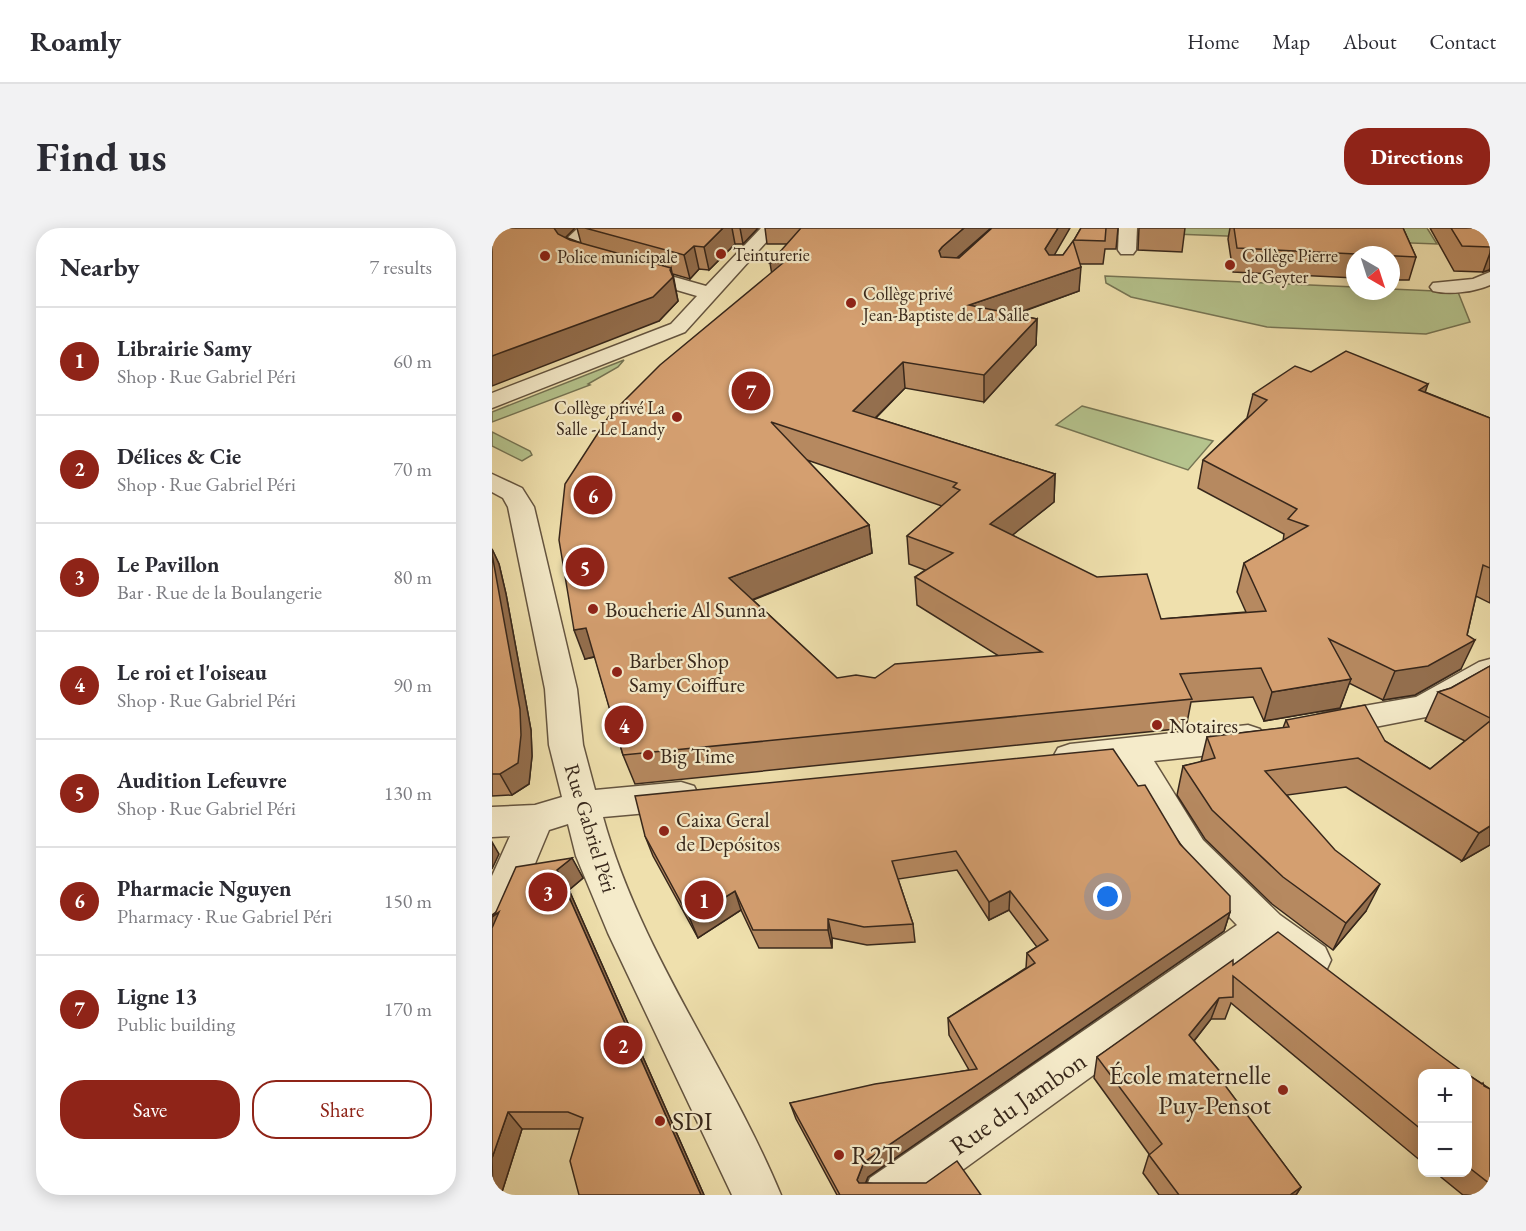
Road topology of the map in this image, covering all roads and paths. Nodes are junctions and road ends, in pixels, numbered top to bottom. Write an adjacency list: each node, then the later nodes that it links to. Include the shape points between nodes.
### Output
1 (588, 228): 7 (street, via 569,245 573,251)
2 (770, 228): 7 (street)
3 (1128, 228): 4 (street)
4 (1127, 250)
5 (1490, 278): 6 (street, via 1476,284)
6 (1440, 287)
7 (709, 293): 8 (street, via 678,328)
8 (492, 401)
9 (492, 482): 14 (street, Rue Gabriel Péri, via 513,493 520,507 561,689 566,745)
10 (1490, 670): 11 (street, via 1424,707 1234,741)
11 (1130, 751): 12 (street); 18 (street, via 1190,851)
12 (1035, 760)
13 (715, 792): 14 (street)
14 (582, 806): 15 (street); 20 (street, Rue Gabriel Péri, via 611,898)
15 (535, 820): 16 (street); 17 (street)
16 (492, 822)
17 (492, 921)
18 (1266, 927): 19 (street); 21 (street, Rue du Jambon)
19 (1341, 983)
20 (757, 1195)
21 (887, 1195)

